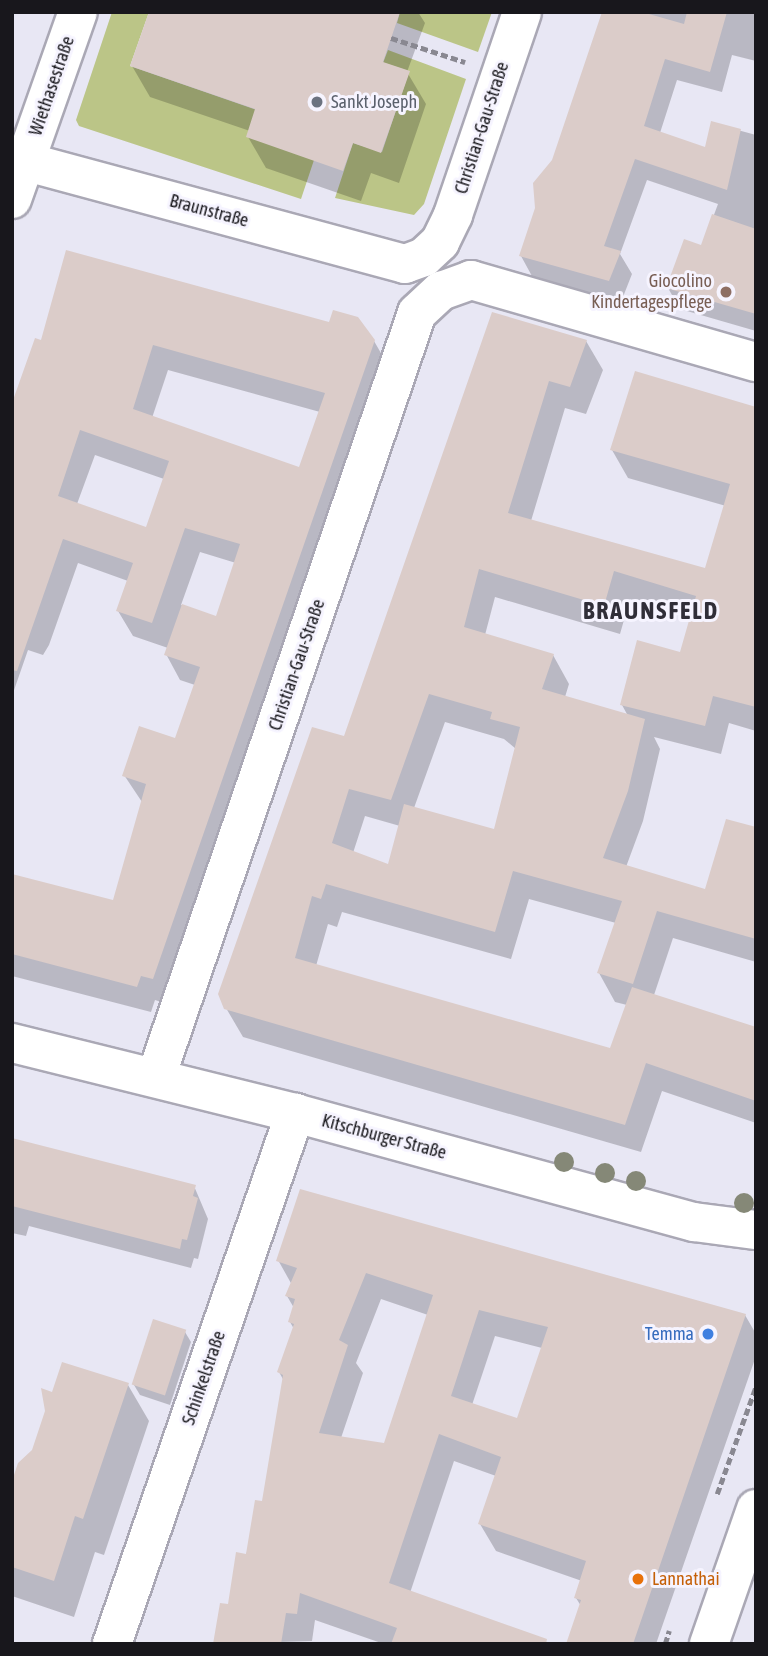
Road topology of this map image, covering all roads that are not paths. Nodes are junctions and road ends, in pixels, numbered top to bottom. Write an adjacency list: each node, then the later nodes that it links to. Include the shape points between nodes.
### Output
1 (78, 12): 3 (street, Wiethasestraße)
2 (522, 12): 5 (street, Christian-Gau-Straße, via 440,242 424,257)
3 (19, 160): 4 (street, Wiethasestraße); 5 (street, Braunstraße)
4 (12, 199)
5 (405, 264)
6 (756, 362): 8 (street, Christian-Gau-Straße, via 471,280 441,290 417,313)
7 (12, 1042): 8 (street, Kitschburger Straße)
8 (156, 1077): 9 (street, Kitschburger Straße)
9 (295, 1113): 10 (street, Kitschburger Straße, via 694,1222); 12 (street, Schinkelstraße)
10 (756, 1230)
11 (756, 1510): 13 (street)
12 (112, 1644)
13 (709, 1644)

